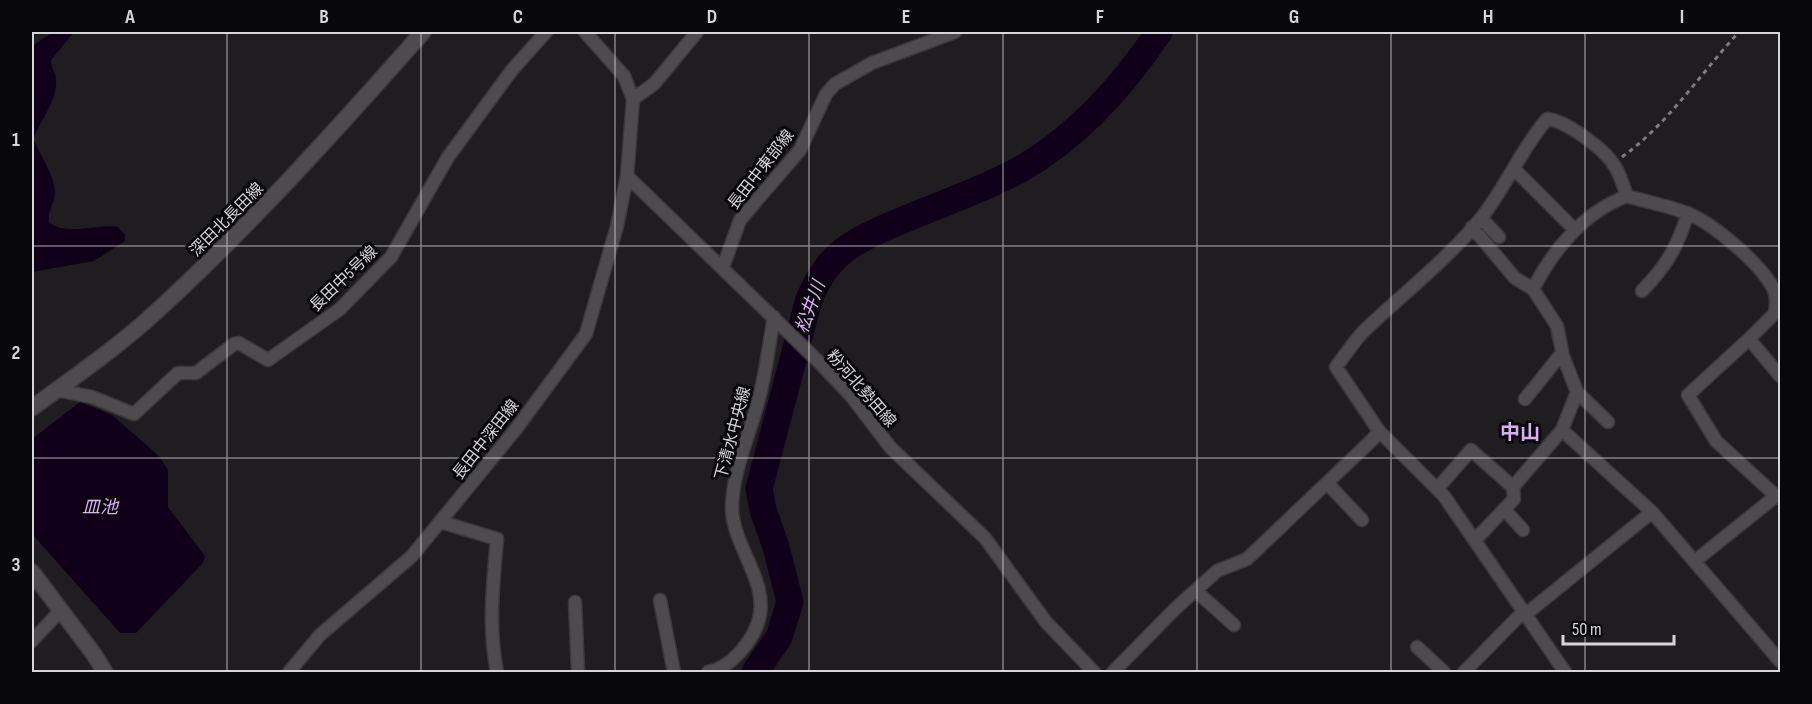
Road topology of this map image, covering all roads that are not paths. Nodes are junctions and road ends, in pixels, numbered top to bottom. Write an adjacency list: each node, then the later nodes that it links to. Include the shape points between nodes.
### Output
1 (423, 32): 21 (street, 深田北長田線, via 258,213 157,311)
2 (546, 32): 21 (street, 長田中5号線, via 512,70 448,157 390,257 340,309 306,335 268,360 239,343 234,344 196,374 178,373 134,414 92,397)
3 (585, 32): 6 (street, via 624,76)
4 (697, 32): 6 (street, via 654,84)
5 (956, 32): 14 (street, 長田中東部線, via 872,63 835,84 826,94 800,150 740,220)
6 (633, 99): 8 (street)
7 (1515, 170): 9 (street, via 1547,118 1557,120 1613,164); 11 (street); 12 (street)
8 (627, 176): 14 (street, 粉河北勢田線); 34 (street, 長田中深田線, via 586,333)
9 (1627, 196): 10 (street); 12 (street)
10 (1688, 213): 16 (street, via 1671,258); 18 (street, via 1728,238 1774,291 1775,313)
11 (1476, 223): 13 (street); 15 (street, via 1515,278); 27 (street, via 1366,329 1336,367)
12 (1575, 230): 15 (street, via 1543,268)
13 (1499, 237)
14 (723, 267): 17 (street, 粉河北勢田線)
15 (1533, 289): 19 (street, via 1557,326)
16 (1642, 291)
17 (778, 321): 54 (street, 下清水中央線, via 760,398 733,485 732,512 762,603 759,621 735,659 721,670); 55 (street, 粉河北勢田線, via 852,397 890,447 985,538 1046,622)
18 (1749, 339): 20 (street); 37 (street, via 1688,395 1716,441 1776,496)
19 (1562, 353): 22 (street); 23 (street)
20 (1780, 376)
21 (57, 390): 24 (street, 深田北長田線)
22 (1577, 392): 25 (street); 26 (street)
23 (1525, 399)
24 (32, 408)
25 (1608, 422)
26 (1562, 430): 29 (street); 32 (street)
27 (1378, 431): 28 (street); 30 (street)
28 (1328, 484): 33 (street); 39 (street, via 1247,559 1217,572)
29 (1513, 487): 30 (street, via 1471,450); 31 (street, via 1514,499)
30 (1437, 489): 36 (street)
31 (1504, 509): 35 (street); 36 (street)
32 (1652, 512): 37 (street); 43 (street)
33 (1362, 520)
34 (441, 522): 50 (street, 長田中深田線, via 412,555 320,635); 51 (street, via 497,539 491,604)
35 (1523, 530)
36 (1475, 540): 43 (street)
37 (1695, 561): 47 (street)
38 (32, 572): 42 (street)
39 (1196, 591): 44 (street); 56 (street)
40 (660, 600): 53 (street)
41 (576, 602): 52 (street)
42 (61, 610): 45 (street); 49 (street)
43 (1526, 614): 48 (street, via 1521,614); 58 (street)
44 (1234, 625)
45 (32, 641)
46 (1417, 647): 57 (street)
47 (1780, 662)
48 (1471, 670)
49 (105, 672)
50 (289, 672)
51 (497, 672)
52 (578, 672)
53 (674, 672)
54 (708, 672)
55 (1094, 672)
56 (1113, 672)
57 (1444, 672)
58 (1565, 672)

